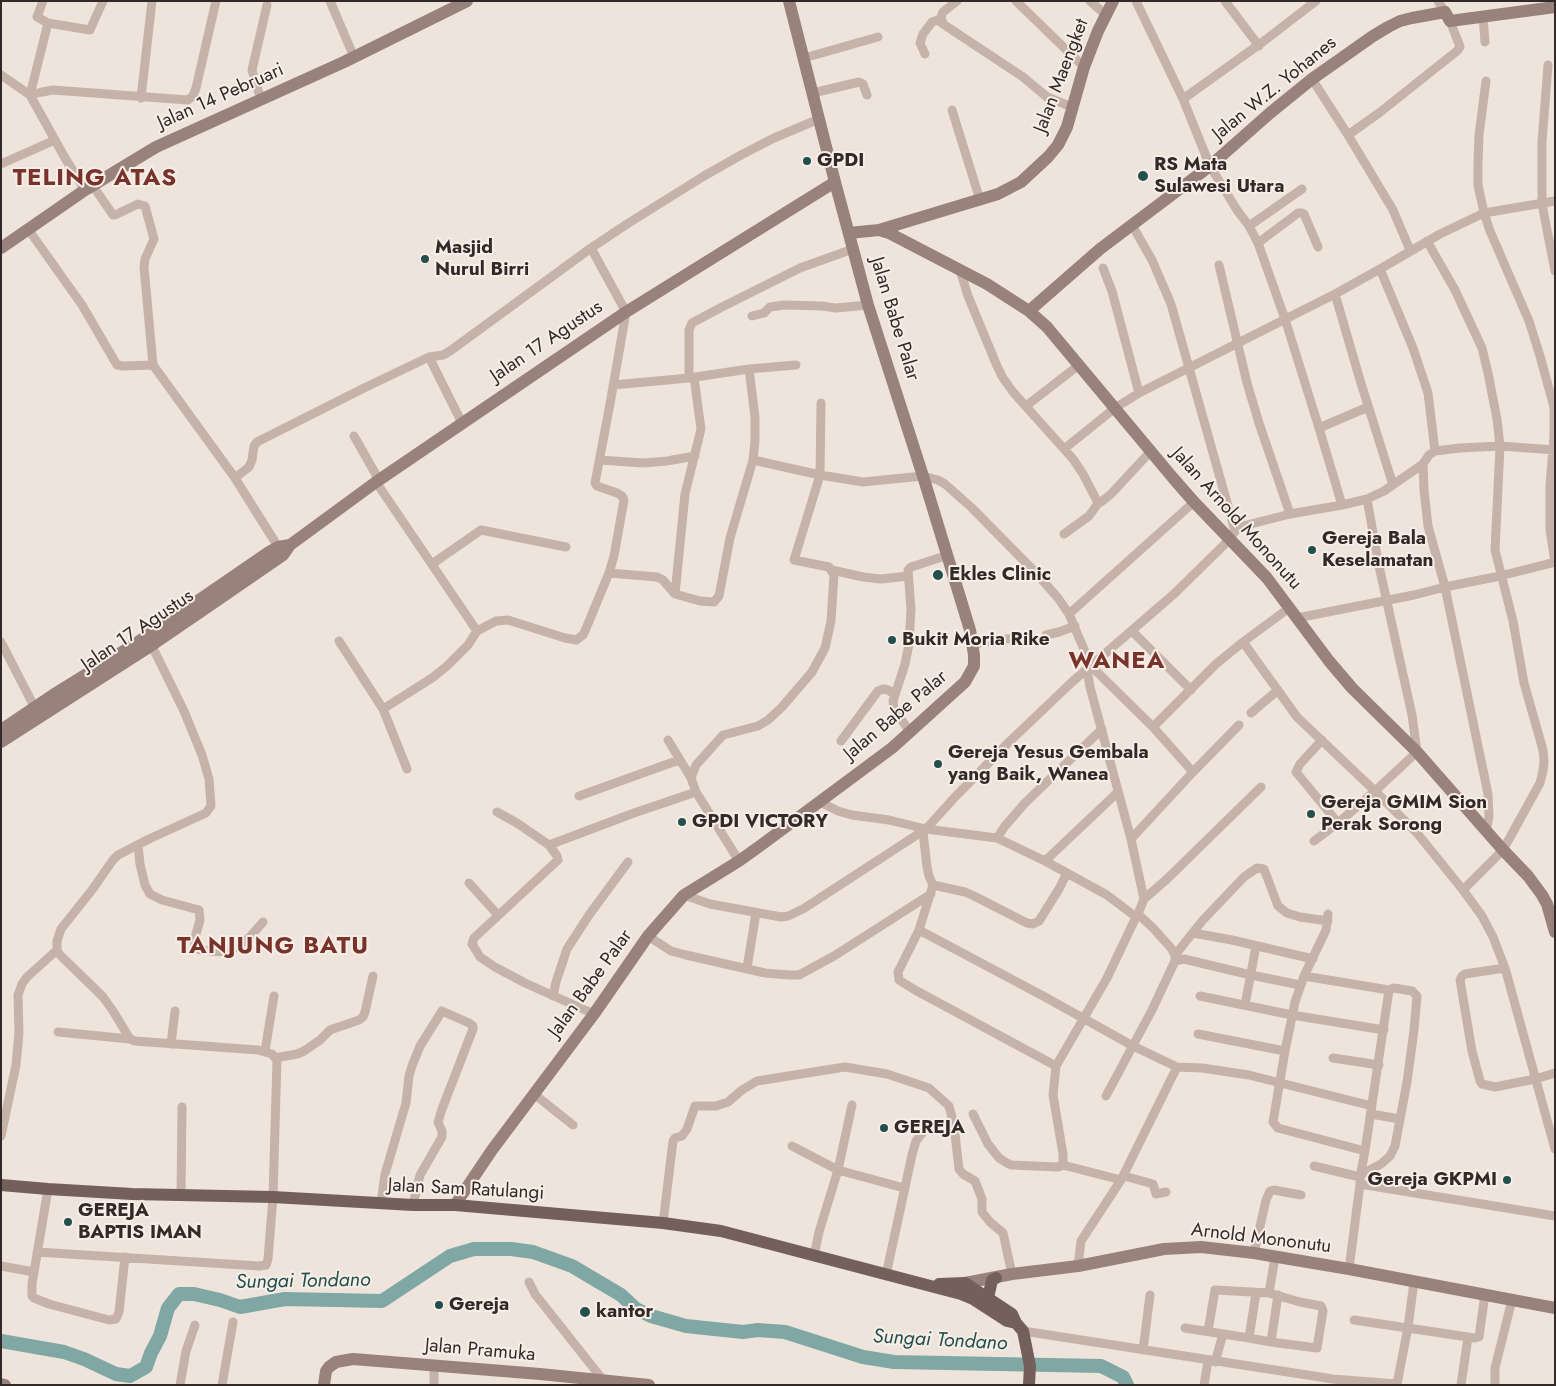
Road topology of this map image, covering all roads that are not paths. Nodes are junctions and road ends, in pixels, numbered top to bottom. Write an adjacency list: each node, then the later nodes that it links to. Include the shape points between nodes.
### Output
1 (43, 1): 20 (street, via 37,17)
2 (103, 1): 20 (street, via 90,30)
3 (152, 1): 36 (street)
4 (216, 1): 36 (street, via 191,99)
5 (330, 1): 26 (street)
6 (467, 1): 26 (street, Jalan 14 Pebruari)
7 (789, 1): 27 (street, Jalan Babe Palar)
8 (957, 1): 21 (street, via 943,12)
9 (1016, 1): 29 (street)
10 (1090, 1): 18 (street)
11 (1114, 1): 18 (street, Jalan Maengket)
12 (1136, 1): 37 (street)
13 (1225, 1): 24 (street)
14 (1316, 1): 24 (street)
15 (266, 6): 38 (street, via 252,70)
16 (1555, 7): 19 (street, Jalan W.Z. Yohanes)
17 (1445, 11): 19 (street, Jalan W.Z. Yohanes); 31 (street, Jalan W.Z. Yohanes, via 1388,27); 42 (street, via 1460,44 1457,51)
18 (1106, 15): 29 (street, Jalan Maengket)
19 (1483, 16): 23 (street)
20 (48, 23): 34 (street)
21 (943, 24): 25 (street, via 936,20 923,34 920,43); 39 (street, via 1023,77 1047,97)
22 (878, 36): 27 (street)
23 (1485, 42)
24 (1259, 46): 37 (street)
25 (925, 54)
26 (354, 57): 38 (street, Jalan 14 Pebruari)
27 (804, 58): 33 (street, Jalan Babe Palar)
28 (1548, 65): 51 (street, via 1542,142)
29 (1084, 67): 39 (street, Jalan Maengket)
30 (1, 75): 34 (street)
31 (1312, 79): 42 (street); 45 (street, Jalan W.Z. Yohanes)
32 (1486, 82): 52 (street, via 1478,163 1478,185)
33 (813, 93): 35 (street, via 859,82); 41 (street, Jalan Babe Palar)
34 (30, 95): 36 (street, via 53,90); 43 (street)
35 (867, 96)
36 (141, 98)
37 (1183, 99): 45 (street)
38 (261, 100): 47 (street, Jalan 14 Pebruari, via 156,147)
39 (1072, 107): 49 (street, Jalan Maengket, via 1062,136 1048,157 1021,182)
40 (952, 110): 49 (street)
41 (819, 119): 46 (street, Jalan Babe Palar); 62 (street, via 734,159)
42 (1348, 135): 64 (street, via 1393,210)
43 (55, 140): 44 (street); 47 (street)
44 (1, 164)
45 (1210, 166): 53 (street, Jalan W.Z. Yohanes); 54 (street)
46 (835, 182): 57 (street, Jalan Babe Palar); 73 (street, Jalan 17 Agustus)
47 (89, 188): 55 (street, Jalan 14 Pebruari); 78 (street, via 113,215 138,204 145,206 154,239 144,267)
48 (1302, 189): 54 (street)
49 (980, 200): 56 (street, Jalan Maengket)
50 (1555, 201): 51 (street)
51 (1542, 204): 52 (street); 69 (street)
52 (1484, 213): 58 (street); 95 (street, via 1529,321 1540,356 1554,406)
53 (1132, 225): 72 (street, Jalan W.Z. Yohanes); 81 (street, via 1165,289)
54 (1249, 226): 59 (street)
55 (28, 229): 61 (street, Jalan 14 Pebruari); 78 (street, via 82,305 117,365)
56 (879, 230): 57 (street, Jalan Arnold Mononutu); 68 (street, Jalan Arnold Mononutu)
57 (849, 233): 63 (street, Jalan Babe Palar)
58 (1427, 241): 64 (street); 93 (street, via 1482,348)
59 (1258, 243): 60 (street, via 1302,213); 75 (street)
60 (1318, 247)
61 (1, 248)
62 (591, 248): 73 (street); 77 (street, via 450,351)
63 (853, 249): 71 (street, Jalan Babe Palar); 83 (street, via 800,268 692,323 689,330)
64 (1410, 250): 67 (street)
65 (1219, 265): 76 (street)
66 (1102, 268): 85 (street, via 1112,291)
67 (1380, 269): 70 (street); 97 (street, via 1428,393)
68 (960, 270): 72 (street, Jalan Arnold Mononutu); 87 (street, via 997,366)
69 (1555, 271)
70 (1335, 294): 75 (street); 88 (street)
71 (868, 305): 74 (street, via 836,308 784,305 770,307 764,313); 103 (street, Jalan Babe Palar)
72 (1029, 311): 80 (street, Jalan Arnold Mononutu)
73 (626, 312): 84 (street); 90 (street, Jalan 17 Agustus)
74 (752, 316)
75 (1285, 320): 76 (street); 91 (street)
76 (1237, 344): 81 (street); 111 (street, via 1259,423)
77 (429, 357): 90 (street); 104 (street, via 257,442 249,467)
78 (153, 365): 104 (street)
79 (796, 365): 82 (street)
80 (1079, 365): 87 (street); 89 (street, Jalan Arnold Mononutu)
81 (1190, 368): 85 (street); 113 (street)
82 (749, 369): 83 (street); 100 (street, via 755,417)
83 (691, 378): 84 (street); 98 (street, via 701,423)
84 (613, 386): 99 (street)
85 (1139, 393): 89 (street)
86 (821, 403): 102 (street)
87 (1026, 406): 94 (street)
88 (1368, 407): 91 (street); 106 (street)
89 (1114, 408): 94 (street); 96 (street, Jalan Arnold Mononutu)
90 (462, 423): 105 (street, Jalan 17 Agustus)
91 (1319, 428): 110 (street)
92 (354, 436): 105 (street)
93 (1500, 446): 95 (street); 97 (street); 122 (street, via 1495,550)
94 (1064, 449): 108 (street)
95 (1554, 450): 117 (street, via 1550,530)
96 (1150, 451): 108 (street, via 1112,494); 109 (street, Jalan Arnold Mononutu)
97 (1435, 451): 101 (street)
98 (695, 456): 99 (street, via 643,463); 124 (street, via 685,494)
99 (600, 460): 120 (street, via 596,485 617,493 624,500)
100 (753, 460): 102 (street); 124 (street, via 730,538 718,598 712,602 700,601)
101 (1423, 464): 106 (street); 123 (street, via 1428,526)
102 (820, 475): 103 (street, via 870,482); 119 (street, via 794,560)
103 (924, 476): 116 (street, Jalan Babe Palar); 127 (street, via 945,484 972,508 1025,560)
104 (235, 478): 115 (street)
105 (378, 481): 115 (street, Jalan 17 Agustus); 118 (street)
106 (1393, 485): 107 (street)
107 (1367, 500): 110 (street); 125 (street)
108 (1099, 502): 112 (street, via 1089,516)
109 (1194, 502): 113 (street, Jalan Arnold Mononutu); 127 (street)
110 (1342, 505): 111 (street)
111 (1290, 514): 113 (street, via 1243,526)
112 (1064, 534)
113 (1233, 535): 126 (street, Jalan Arnold Mononutu); 130 (street)
114 (566, 547): 118 (street, via 481,530)
115 (284, 549): 134 (street, Jalan 17 Agustus); 134 (street, Jalan 17 Agustus, via 211,592)
116 (948, 555): 121 (street, via 910,568); 137 (street, Jalan Babe Palar)
117 (1555, 562): 122 (street)
118 (432, 564): 129 (street)
119 (832, 570): 121 (street, via 881,579); 158 (street, via 831,621 825,648 812,672 768,720 758,726 723,735 696,765)
120 (609, 573): 124 (street, via 657,577); 129 (street, via 585,631 576,640 502,619)
121 (908, 576): 141 (street, via 911,608 909,644 906,664)
122 (1500, 576): 123 (street); 174 (street, via 1544,762 1540,783)
123 (1444, 587): 125 (street); 168 (street, via 1488,794)
124 (675, 594)
125 (1386, 601): 126 (street); 154 (street, via 1412,715)
126 (1293, 613): 136 (street); 154 (street, Jalan Arnold Mononutu, via 1352,688)
127 (1068, 614): 128 (street)
128 (1075, 626): 131 (street); 138 (street)
129 (477, 630): 142 (street, via 468,645 447,666)
130 (1132, 631): 138 (street); 139 (street)
131 (1046, 635)
132 (1028, 636): 137 (street)
133 (338, 640): 142 (street)
134 (149, 641): 143 (street, Jalan 17 Agustus); 172 (street, via 202,755 209,778 210,806 206,813)
135 (1, 642): 143 (street)
136 (1243, 642): 139 (street); 140 (street)
137 (972, 644): 149 (street, Jalan Babe Palar, via 974,666 965,682)
138 (1089, 668): 146 (street); 147 (street, via 1090,687); 167 (street, via 1009,742)
139 (1190, 690): 146 (street)
140 (1278, 690): 144 (street); 151 (street, via 1298,718)
141 (895, 694): 149 (street, via 894,709); 152 (street, via 883,689 878,692)
142 (383, 709): 156 (street)
143 (37, 712): 148 (street, Jalan 17 Agustus); 153 (street, Jalan 17 Agustus)
144 (1251, 712)
145 (1239, 725): 157 (street)
146 (1152, 727): 157 (street)
147 (1102, 728): 162 (street); 169 (street, via 1025,803)
148 (1, 730)
149 (910, 732): 164 (street, Jalan Babe Palar)
150 (668, 740): 155 (street)
151 (1322, 740): 160 (street); 166 (street, via 1296,772)
152 (841, 741)
153 (1, 742)
154 (1417, 752): 160 (street); 168 (street, Jalan Arnold Mononutu)
155 (679, 760): 158 (street); 163 (street)
156 (407, 769)
157 (1193, 772): 170 (street)
158 (691, 778): 161 (street)
159 (1261, 787): 183 (street)
160 (1375, 791): 166 (street); 181 (street, via 1417,833)
161 (696, 792): 173 (street); 175 (street)
162 (1118, 792): 170 (street); 176 (street)
163 (580, 796)
164 (820, 802): 167 (street, via 842,813 888,820); 175 (street, Jalan Babe Palar)
165 (498, 812): 173 (street)
166 (1338, 823): 171 (street)
167 (925, 831): 169 (street); 180 (street); 184 (street, via 803,909 781,917)
168 (1486, 831): 174 (street, Jalan Arnold Mononutu)
169 (997, 838): 176 (street)
170 (1131, 839): 183 (street)
171 (1314, 841)
172 (138, 845): 187 (street, via 140,864 150,894 199,910 200,920 194,941 200,950 222,952 235,948 249,938); 193 (street, via 113,860 61,929)
173 (549, 845): 185 (street, via 557,861)
174 (1502, 850): 181 (street); 189 (street, Jalan Arnold Mononutu, via 1542,895)
175 (740, 860): 182 (street, Jalan Babe Palar)
176 (1046, 861): 178 (street)
177 (628, 862): 204 (street, via 567,949)
178 (1067, 873): 180 (street, via 1039,921 1033,924 965,892); 186 (street)
179 (469, 883): 185 (street)
180 (932, 890): 188 (street); 196 (street, via 834,956 799,975)
181 (1463, 890): 197 (street, via 1482,916)
182 (684, 895): 184 (street); 191 (street, Jalan Babe Palar)
183 (1144, 899): 186 (street)
184 (756, 913): 196 (street)
185 (498, 915): 204 (street, via 474,938 472,944 480,957)
186 (1137, 915): 194 (street, via 1158,933); 210 (street)
187 (262, 922)
188 (919, 930): 210 (street); 222 (street, via 898,972 903,984)
189 (1555, 932)
190 (1193, 933): 192 (street); 194 (street); 195 (street, via 1237,884 1257,868 1264,869 1278,906 1287,913 1300,917 1328,917)
191 (648, 936): 196 (street, via 671,950); 208 (street, Jalan Babe Palar)
192 (1256, 946): 195 (street); 198 (street)
193 (57, 950): 214 (street, via 103,997); 236 (street, via 27,977 20,989 16,1065)
194 (1175, 958): 198 (street); 216 (street)
195 (1313, 959): 200 (street)
196 (747, 968)
197 (1505, 968): 225 (street); 225 (street, via 1465,974 1460,980 1478,1078 1482,1084 1495,1087)
198 (1251, 975): 201 (street); 206 (street)
199 (373, 976): 219 (street, via 363,1017 330,1030 304,1051)
200 (1304, 976): 201 (street); 202 (street)
201 (1300, 985): 209 (street)
202 (1390, 990): 211 (street); 233 (street, via 1412,991 1417,996)
203 (274, 996): 218 (street)
204 (553, 996): 208 (street)
205 (1200, 996): 206 (street)
206 (1245, 1005): 209 (street)
207 (175, 1011): 215 (street)
208 (594, 1014): 227 (street, Jalan Babe Palar)
209 (1292, 1015): 211 (street); 217 (street)
210 (1084, 1018): 216 (street); 222 (street)
211 (1384, 1030): 221 (street)
212 (58, 1032): 214 (street)
213 (1198, 1034): 217 (street)
214 (130, 1039): 215 (street)
215 (171, 1044): 218 (street)
216 (1133, 1046): 223 (street); 228 (street)
217 (1285, 1050): 226 (street)
218 (265, 1051): 219 (street)
219 (275, 1058): 251 (street)
220 (1333, 1058): 221 (street)
221 (1378, 1065): 231 (street)
222 (1056, 1066): 240 (street, via 1053,1095 1064,1154)
223 (1176, 1067): 226 (street, via 1228,1071); 243 (street)
224 (1555, 1074): 225 (street)
225 (1535, 1079): 238 (street)
226 (1280, 1082): 231 (street); 239 (street, via 1274,1125)
227 (534, 1094): 234 (street); 254 (street, Jalan Babe Palar)
228 (1106, 1096)
229 (852, 1105): 242 (street)
230 (182, 1107): 250 (street)
231 (1371, 1110): 233 (street); 239 (street)
232 (972, 1114): 240 (street, via 988,1144 1002,1161 1011,1165)
233 (1400, 1119): 244 (street, via 1390,1156)
234 (573, 1125)
235 (924, 1131): 246 (street, via 916,1142)
236 (1, 1136)
237 (792, 1146): 242 (street)
238 (1555, 1149)
239 (1365, 1151): 244 (street)
240 (1063, 1165): 243 (street)
241 (1314, 1166): 244 (street)
242 (838, 1170): 246 (street); 259 (street)
243 (1122, 1178): 248 (street, via 1153,1184 1156,1194); 263 (street, via 1081,1241)
244 (1360, 1178): 255 (street); 264 (street)
245 (1, 1185): 247 (main road, Jalan Sam Ratulangi)
246 (904, 1188): 267 (street)
247 (48, 1189): 250 (main road, Jalan Sam Ratulangi); 257 (street)
248 (1166, 1192)
249 (1301, 1194): 258 (street, via 1270,1191)
250 (180, 1196): 251 (main road, Jalan Sam Ratulangi)
251 (273, 1197): 252 (main road, Jalan Sam Ratulangi); 261 (street, via 268,1259 264,1266)
252 (381, 1203): 253 (main road, Jalan Sam Ratulangi); 253 (street, via 412,1066 420,1046 442,1011 469,1023 473,1029 442,1109 438,1123 442,1137 420,1175)
253 (413, 1205): 254 (main road, Jalan Sam Ratulangi)
254 (455, 1205): 256 (main road, Jalan Sam Ratulangi)
255 (1555, 1216)
256 (663, 1223): 259 (main road, Jalan Sam Ratulangi, via 721,1231); 266 (street, via 673,1141 687,1129 696,1106 728,1102 757,1081 845,1067 887,1074 929,1088 949,1106 959,1169 975,1181 982,1198 982,1212 1003,1233)
257 (37, 1252): 261 (street); 265 (street)
258 (1254, 1253): 260 (street, Arnold Mononutu); 263 (street, Arnold Mononutu, via 1201,1247 1164,1249)
259 (814, 1256): 267 (main road, Jalan Sam Ratulangi)
260 (1275, 1257): 264 (street, Arnold Mononutu); 273 (street)
261 (125, 1258): 265 (street, via 119,1312 113,1320 34,1298)
262 (1, 1266): 265 (street)
263 (1078, 1266): 266 (street, Arnold Mononutu)
264 (1349, 1269): 270 (street, Arnold Mononutu)
265 (34, 1272)
266 (1012, 1274): 268 (street, Arnold Mononutu)
267 (886, 1275): 271 (main road, Jalan Sam Ratulangi, via 922,1285)
268 (996, 1278): 271 (street, Arnold Mononutu); 276 (main road, via 992,1280)
269 (529, 1282): 293 (street)
270 (1414, 1282): 274 (street, Arnold Mononutu); 283 (street)
271 (963, 1287): 276 (main road); 282 (main road, Jalan Sam Ratulangi, via 1006,1321)
272 (1256, 1293): 273 (street); 285 (street, via 1215,1290); 288 (street)
273 (1274, 1294): 289 (street); 289 (street, via 1321,1306 1323,1312 1317,1348)
274 (1485, 1294): 277 (street, Arnold Mononutu); 287 (street, via 1479,1337)
275 (1150, 1295): 290 (street)
276 (988, 1298): 282 (main road, via 1012,1314)
277 (1512, 1300): 278 (street, Arnold Mononutu); 307 (street, via 1495,1368)
278 (1555, 1308)
279 (1354, 1320): 283 (street)
280 (233, 1322): 301 (street)
281 (196, 1325): 300 (street, via 186,1351)
282 (1020, 1327): 290 (street); 294 (main road, via 1028,1354)
283 (1408, 1327): 287 (street); 298 (street)
284 (1185, 1328): 285 (street)
285 (1208, 1332): 286 (street)
286 (1223, 1334): 288 (street); 291 (street)
287 (1468, 1337): 306 (street)
288 (1249, 1338): 289 (street)
289 (1271, 1342)
290 (1143, 1350): 291 (street)
291 (1212, 1361): 295 (street); 305 (street)
292 (434, 1366): 293 (street, Jalan Pramuka); 302 (street, Jalan Pramuka, via 345,1360 329,1366); 303 (street)
293 (603, 1380): 297 (street, Jalan Pramuka)
294 (1030, 1380)
295 (1332, 1382): 298 (street)
296 (1, 1384): 299 (street)
297 (634, 1384): 304 (street, Jalan Pramuka)
298 (1400, 1384)
299 (5, 1385)
300 (180, 1385)
301 (222, 1385)
302 (324, 1385)
303 (434, 1385)
304 (649, 1385)
305 (1204, 1385)
306 (1461, 1385)
307 (1495, 1385)

